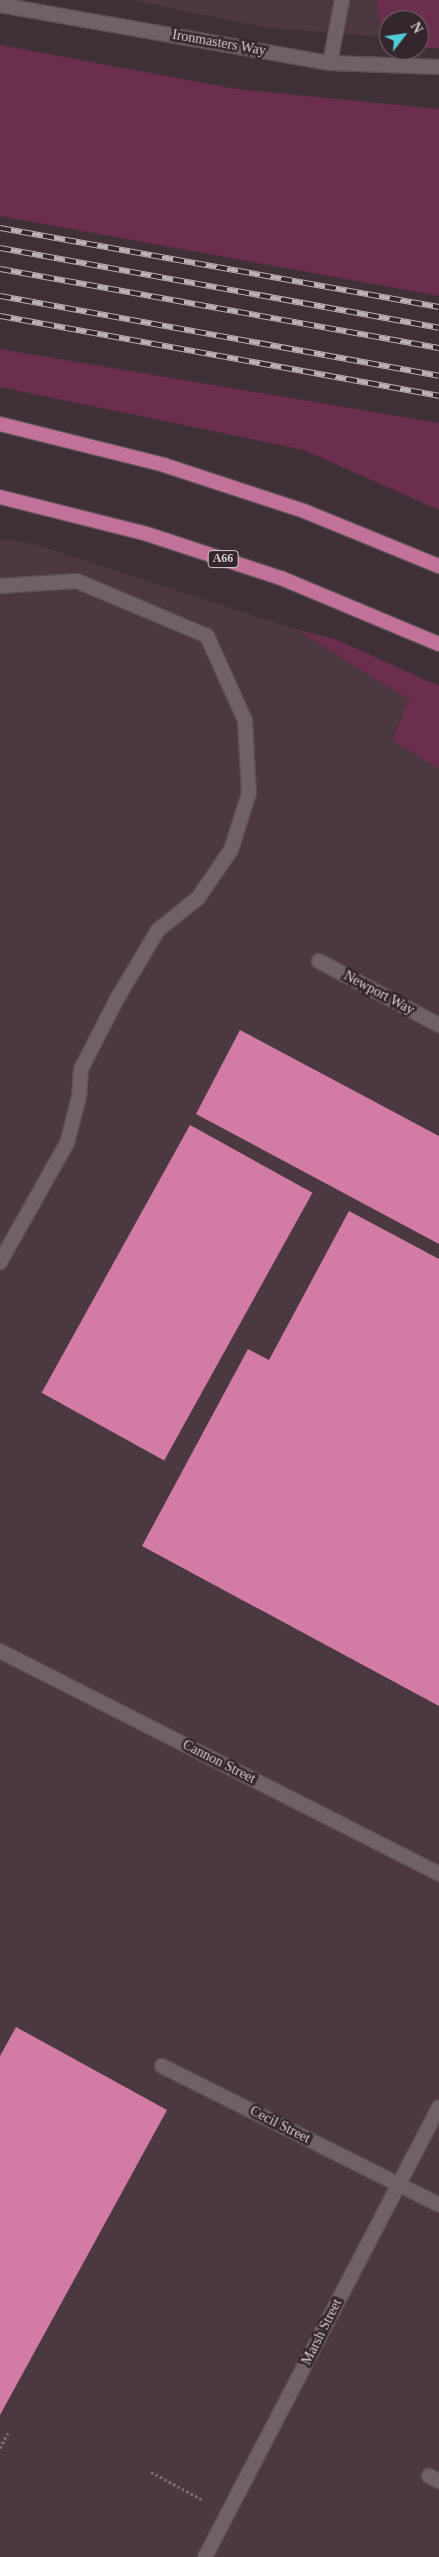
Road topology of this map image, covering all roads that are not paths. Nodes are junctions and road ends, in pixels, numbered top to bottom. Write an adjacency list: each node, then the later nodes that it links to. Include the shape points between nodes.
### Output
1 (342, 0): 3 (street)
2 (0, 5): 3 (street, Ironmasters Way)
3 (330, 63): 4 (street, Ironmasters Way)
4 (439, 67)
5 (0, 424): 7 (highway, via 164,464 304,511)
6 (0, 497): 9 (highway, A66, via 147,534 272,575)
7 (439, 566)
8 (0, 586): 12 (street, via 77,581 208,636 245,720 249,793 231,850 198,898 158,930 118,997 81,1069 79,1097 67,1143)
9 (439, 644)
10 (319, 961): 11 (street, Newport Way)
11 (439, 1025)
12 (0, 1262)
13 (0, 1651): 14 (street, Cannon Street)
14 (439, 1874)
15 (162, 2066): 17 (street, Cecil Street)
16 (439, 2107): 17 (street, Marsh Street)
17 (398, 2184): 18 (street, Cecil Street); 19 (street, Marsh Street)
18 (439, 2205)
19 (205, 2557)

